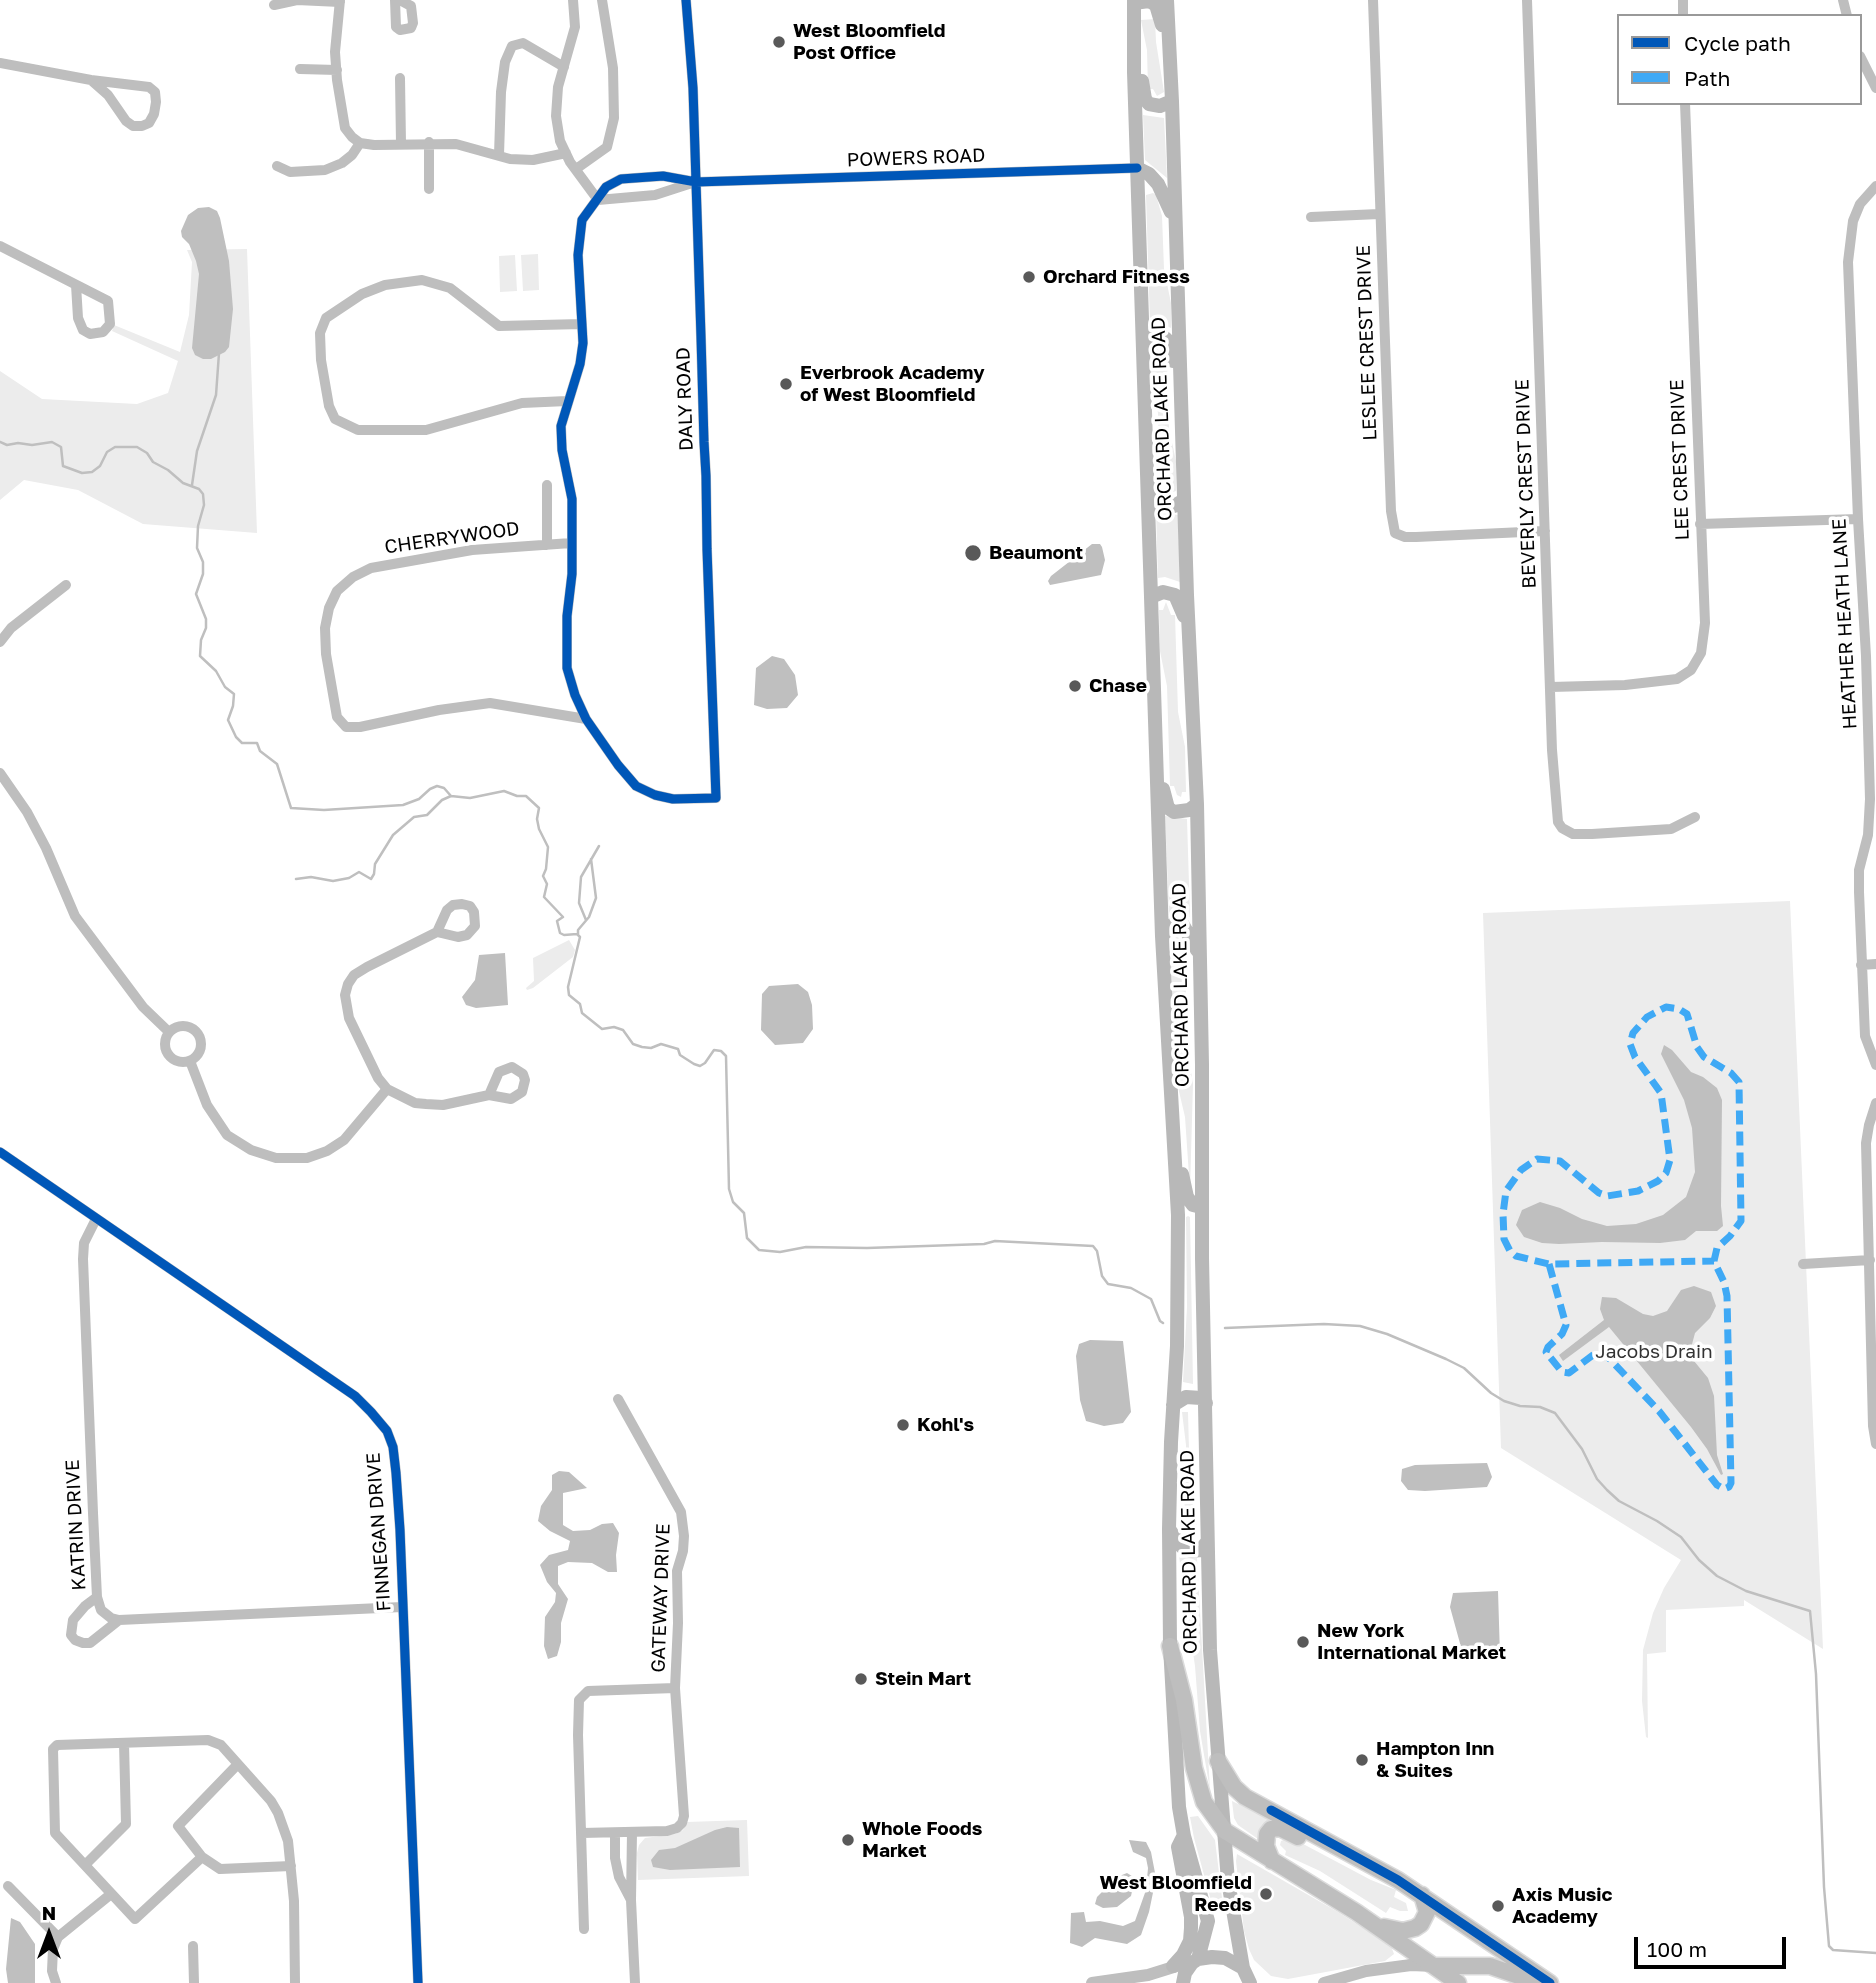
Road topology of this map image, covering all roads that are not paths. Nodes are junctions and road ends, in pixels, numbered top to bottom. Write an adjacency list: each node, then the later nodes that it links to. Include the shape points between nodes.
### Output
1 (573, 0): 14 (street, via 575,27)
2 (602, 0): 29 (street, via 613,68 614,118 607,147)
3 (686, 0): 31 (street, DALY ROAD)
4 (1167, 0): 11 (main road, ORCHARD LAKE ROAD)
5 (1373, 0): 36 (street, LESLEE CREST DRIVE)
6 (1527, 0): 50 (street, BEVERLY CREST DRIVE)
7 (340, 1): 9 (street, via 297,0); 16 (street)
8 (1134, 1): 10 (main road, ORCHARD LAKE ROAD); 11 (main road, via 1156,5)
9 (274, 5)
10 (1134, 28): 20 (main road, via 1145,99 1153,106); 28 (main road, ORCHARD LAKE ROAD)
11 (1169, 46): 20 (main road, ORCHARD LAKE ROAD)
12 (1862, 60): 19 (street)
13 (0, 63): 18 (street)
14 (564, 67): 25 (street, via 556,116); 26 (street, via 523,43 512,46 501,92)
15 (300, 69): 16 (street)
16 (337, 70): 23 (street, via 345,128)
17 (400, 78): 24 (street)
18 (92, 80): 18 (street, via 149,87 156,102 149,123 138,126 126,121)
19 (1876, 88)
20 (1172, 100): 38 (main road, ORCHARD LAKE ROAD)
21 (1685, 105): 49 (street, LEE CREST DRIVE)
22 (429, 142): 24 (street); 26 (street); 33 (street)
23 (359, 143): 24 (street); 27 (street, via 342,163 325,170 290,172)
24 (401, 144)
25 (566, 153): 26 (street, via 533,160); 29 (street)
26 (499, 155)
27 (276, 166)
28 (1137, 168): 31 (street, POWERS ROAD); 38 (main road, via 1158,184); 42 (main road, ORCHARD LAKE ROAD)
29 (576, 169): 35 (street)
30 (629, 178): 31 (street, via 663,176); 34 (street); 35 (street, via 606,187)
31 (696, 182): 34 (street); 59 (street, DALY ROAD, via 716,798 673,799 636,786)
32 (1876, 186): 48 (street, HEATHER HEATH LANE, via 1860,204 1849,243)
33 (429, 189)
34 (632, 197): 35 (street)
35 (598, 200): 41 (street, via 582,220 578,255)
36 (1379, 214): 37 (street); 50 (street, LESLEE CREST DRIVE, via 1395,533 1416,537)
37 (1311, 217)
38 (1175, 224): 43 (main road, ORCHARD LAKE ROAD)
39 (0, 246): 40 (street)
40 (76, 285): 40 (street, via 83,330 103,332 110,324 108,300)
41 (583, 324): 44 (street, via 580,364); 44 (street, via 499,326 450,288 422,280 384,285 362,294 326,318 320,332 329,406 335,419 358,430 426,430 522,403)
42 (1143, 341): 43 (main road, via 1155,334 1168,341); 45 (main road, ORCHARD LAKE ROAD)
43 (1180, 386): 47 (main road, ORCHARD LAKE ROAD)
44 (567, 401): 51 (street, via 561,426 572,499)
45 (1146, 461): 47 (main road, via 1161,506); 54 (main road, ORCHARD LAKE ROAD)
46 (547, 485): 52 (street, CHERRYWOOD)
47 (1184, 500): 55 (main road, ORCHARD LAKE ROAD)
48 (1858, 519): 49 (street); 57 (street, HEATHER HEATH LANE)
49 (1700, 524): 58 (street, LEE CREST DRIVE, via 1704,623 1701,653 1691,670 1661,682)
50 (1545, 531): 58 (street, BEVERLY CREST DRIVE)
51 (571, 543): 52 (street, CHERRYWOOD); 59 (street, via 567,668)
52 (547, 545): 59 (street, CHERRYWOOD, via 424,557 352,577 337,591 325,628 337,717 346,727 360,727 490,703)
53 (66, 585): 56 (street)
54 (1151, 597): 55 (main road, via 1163,592 1175,595); 60 (main road, ORCHARD LAKE ROAD)
55 (1189, 627): 62 (main road, ORCHARD LAKE ROAD)
56 (0, 642)
57 (1871, 656): 64 (street, HEATHER HEATH LANE)
58 (1551, 687): 63 (street, BEVERLY CREST DRIVE, via 1555,803 1562,828 1573,834 1634,833 1671,829)
59 (586, 719)
60 (1156, 756): 62 (main road, via 1168,808 1181,812); 66 (main road, ORCHARD LAKE ROAD)
61 (0, 773): 70 (street, via 47,848 75,916 143,1007)
62 (1197, 804): 67 (main road, ORCHARD LAKE ROAD)
63 (1695, 817)
64 (1872, 824): 69 (street, HEATHER HEATH LANE, via 1859,870)
65 (437, 932): 73 (street, via 367,967 348,984 349,1018)
66 (1162, 936): 67 (main road, via 1172,925 1183,925); 76 (main road, ORCHARD LAKE ROAD)
67 (1199, 955): 78 (main road, ORCHARD LAKE ROAD)
68 (1876, 964): 69 (street)
69 (1861, 965): 72 (street, HEATHER HEATH LANE, via 1865,1036)
70 (169, 1032): 71 (street, via 165,1043 168,1055 178,1062); 71 (street, via 186,1026 200,1036 199,1054)
71 (190, 1061): 73 (street, via 208,1105 227,1135 276,1158 307,1158 335,1145 354,1131)
72 (1876, 1065)
73 (387, 1089): 74 (street, via 426,1104)
74 (489, 1095)
75 (1876, 1103): 80 (street, via 1866,1143)
76 (1173, 1146): 78 (main road, via 1188,1198); 85 (main road, ORCHARD LAKE ROAD, via 1178,1215)
77 (0, 1152): 79 (street, FINNEGAN DRIVE)
78 (1201, 1207): 84 (main road, ORCHARD LAKE ROAD)
79 (96, 1219): 89 (street, KATRIN DRIVE, via 84,1243 83,1259); 90 (street, FINNEGAN DRIVE, via 372,1412 393,1447)
80 (1872, 1263): 81 (street); 82 (street)
81 (1803, 1264)
82 (1874, 1398): 86 (street)
83 (618, 1399): 93 (street, GATEWAY DRIVE, via 681,1512 684,1536 677,1571)
84 (1206, 1402): 85 (main road, via 1186,1397); 88 (main road, ORCHARD LAKE ROAD)
85 (1173, 1405): 87 (main road, ORCHARD LAKE ROAD)
86 (1876, 1444)
87 (1169, 1529): 88 (main road, via 1182,1547 1191,1551 1201,1550); 92 (main road, ORCHARD LAKE ROAD)
88 (1207, 1542): 95 (main road, ORCHARD LAKE ROAD)
89 (97, 1597): 91 (street, KATRIN DRIVE, via 101,1610); 91 (street, via 73,1620 70,1628 75,1640 90,1643)
90 (402, 1606): 91 (street); 122 (street, FINNEGAN DRIVE)
91 (119, 1620)
92 (1170, 1646): 97 (main road, via 1203,1802); 101 (main road, ORCHARD LAKE ROAD)
93 (675, 1688): 98 (street, GATEWAY DRIVE, via 682,1823 667,1831); 99 (street, via 588,1691 579,1700)
94 (124, 1743): 96 (street, via 208,1740 221,1745); 105 (street, via 126,1824); 105 (street, via 57,1745 53,1749 55,1833)
95 (1218, 1761): 97 (main road, ORCHARD LAKE ROAD); 103 (main road, via 1245,1797)
96 (238, 1764): 102 (street, via 178,1826); 106 (street, via 278,1813)
97 (1225, 1831): 104 (main road); 118 (main road, ORCHARD LAKE ROAD, via 1228,1881)
98 (632, 1832): 100 (street); 110 (street)
99 (582, 1833): 100 (street); 112 (street)
100 (615, 1833): 110 (street, via 619,1877)
101 (1184, 1836): 115 (main road, ORCHARD LAKE ROAD, via 1208,1921); 116 (main road, via 1178,1847 1191,1917 1190,1941)
102 (202, 1857): 106 (street, via 220,1869); 108 (street, via 135,1919)
103 (1362, 1859): 104 (main road, via 1339,1858 1276,1827 1266,1839); 109 (main road)
104 (1272, 1861): 111 (main road)
105 (86, 1864): 108 (street)
106 (291, 1866): 121 (street)
107 (8, 1886): 113 (street)
108 (111, 1894): 113 (street)
109 (1422, 1895): 111 (main road, via 1427,1912 1415,1928 1391,1930); 130 (main road)
110 (631, 1900): 123 (street)
111 (1372, 1922): 117 (main road)
112 (584, 1929)
113 (58, 1937): 119 (street, via 52,1971)
114 (193, 1946): 120 (street)
115 (1196, 1960): 116 (street); 118 (main road, via 1218,1957); 125 (main road, ORCHARD LAKE ROAD)
116 (1173, 1966): 124 (street, via 1148,1975)
117 (1435, 1966): 127 (street, via 1366,1971); 128 (main road); 129 (main road, via 1490,1966)
118 (1246, 1974): 126 (street)
119 (56, 1983)
120 (194, 1983)
121 (295, 1983)
122 (418, 1983)
123 (635, 1983)
124 (1092, 1983)
125 (1183, 1983)
126 (1261, 1983)
127 (1324, 1983)
128 (1458, 1983)
129 (1539, 1983)
130 (1550, 1983)

